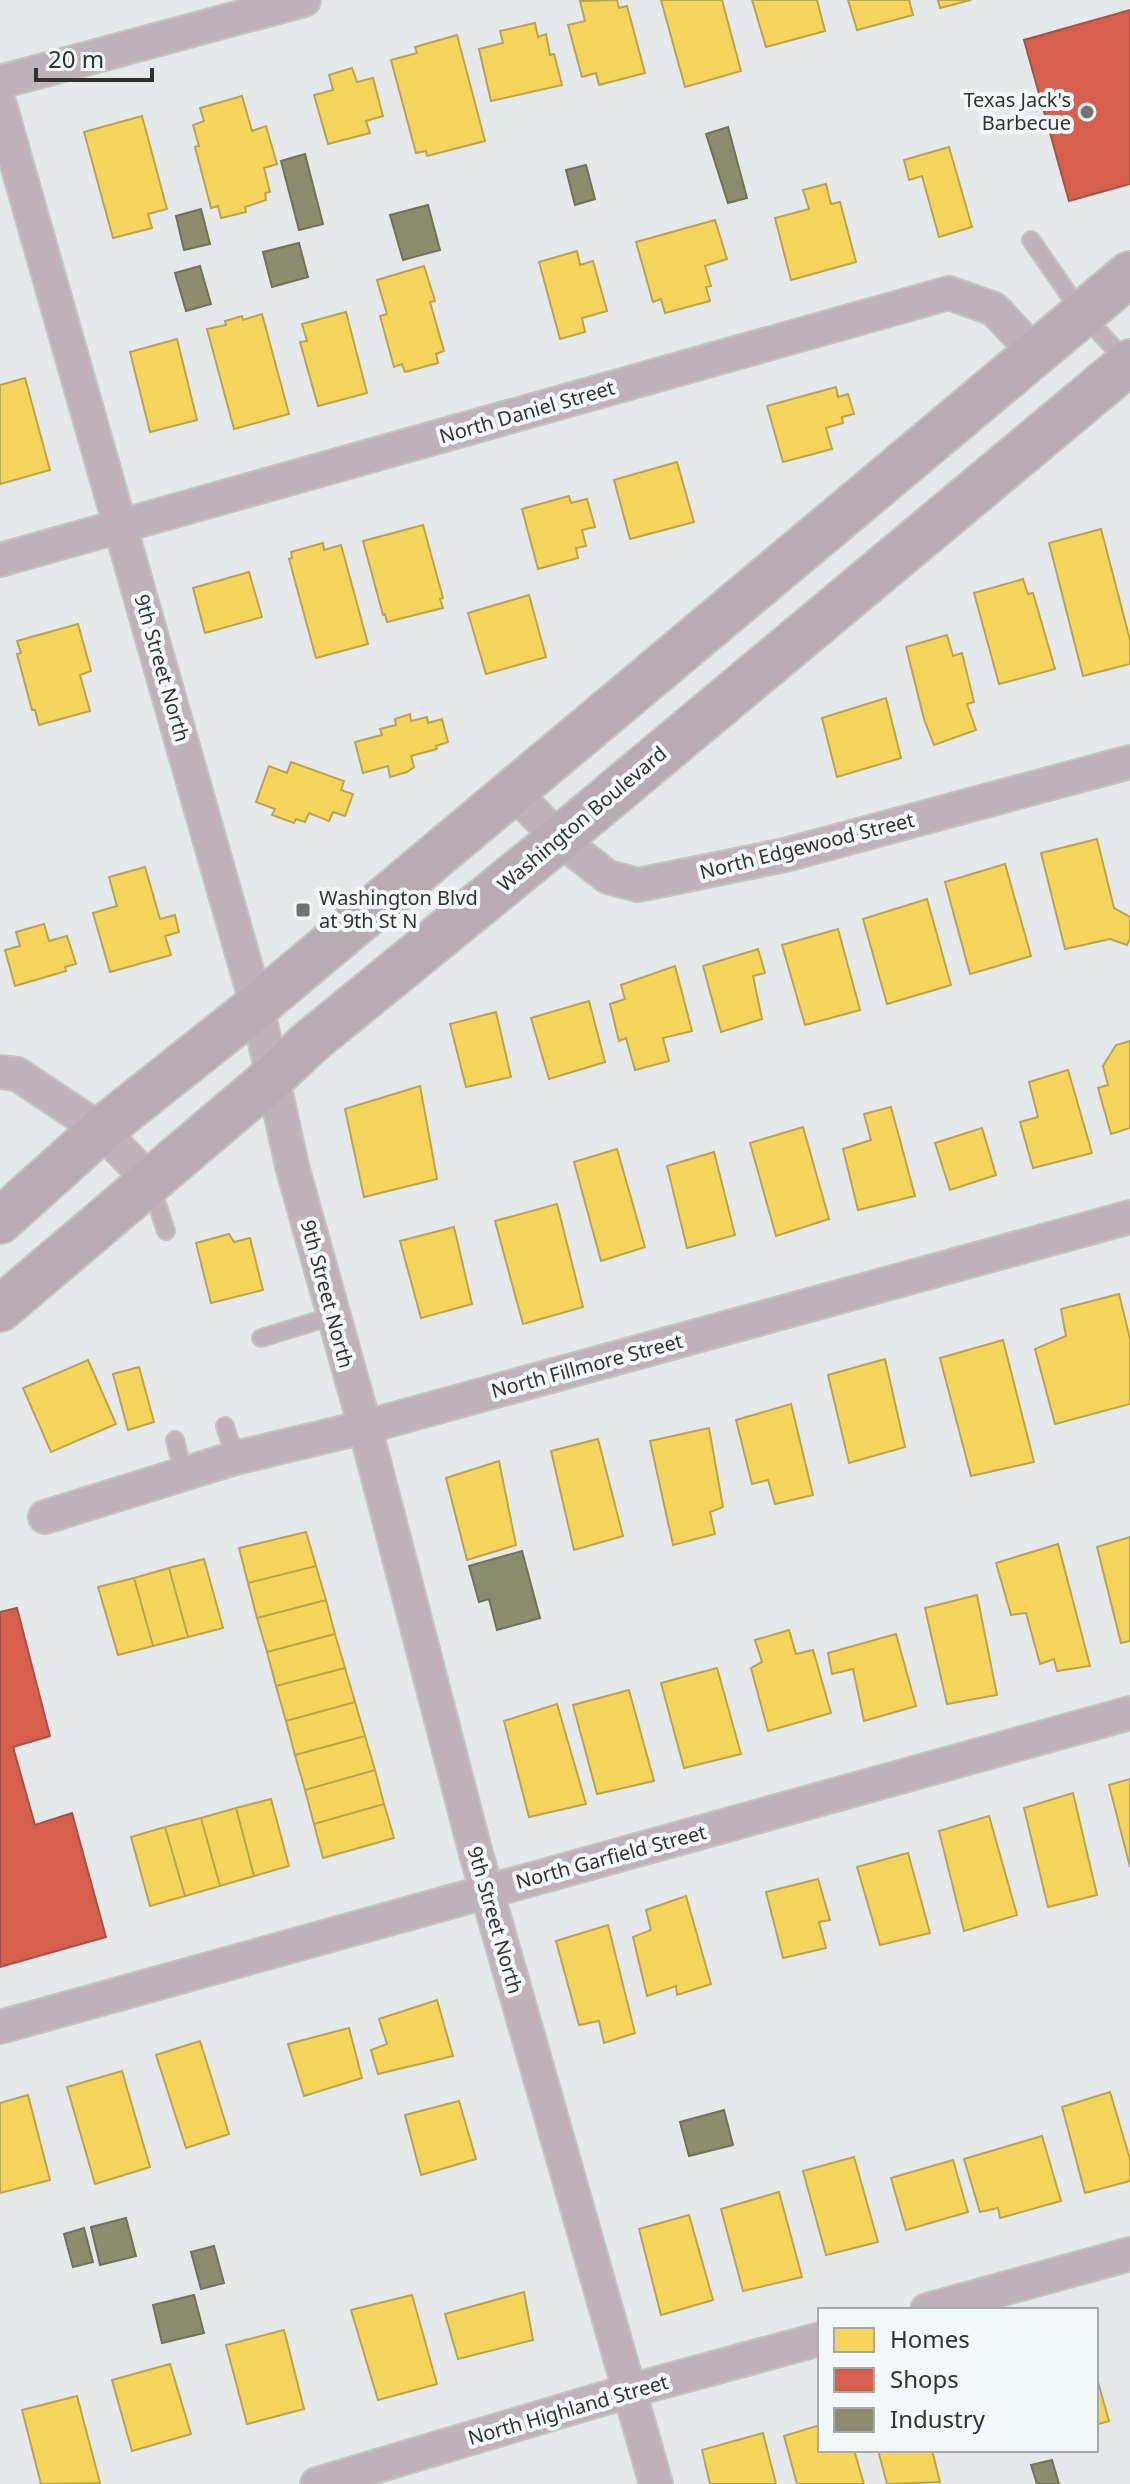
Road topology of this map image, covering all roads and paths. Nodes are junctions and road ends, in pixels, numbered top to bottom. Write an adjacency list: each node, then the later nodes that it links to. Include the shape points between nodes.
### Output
1 (304, 0): 2 (street)
2 (0, 82)
3 (0, 105): 9 (street, 9th Street North)
4 (1031, 240): 6 (lane)
5 (1130, 274): 6 (main road)
6 (1083, 315): 7 (main road); 8 (lane)
7 (1036, 354): 9 (street, North Daniel Street, via 994,309 949,293); 12 (main road)
8 (1129, 362): 13 (main road, Washington Boulevard)
9 (121, 526): 10 (street, North Daniel Street); 14 (street, 9th Street North)
10 (0, 560)
11 (1130, 762): 13 (street, North Edgewood Street, via 785,855 638,885 608,877)
12 (513, 791): 13 (street, North Edgewood Street); 14 (main road)
13 (559, 839): 16 (main road, Washington Boulevard)
14 (257, 1006): 16 (street, 9th Street North); 17 (main road)
15 (0, 1072): 17 (street, via 17,1074)
16 (272, 1078): 18 (main road, Washington Boulevard); 23 (street, 9th Street North)
17 (101, 1130): 18 (street); 20 (main road)
18 (149, 1180): 21 (lane); 22 (main road, Washington Boulevard)
19 (1130, 1217): 26 (street, North Fillmore Street)
20 (0, 1221)
21 (166, 1231)
22 (0, 1309)
23 (333, 1316): 24 (lane); 26 (street, 9th Street North)
24 (261, 1338)
25 (225, 1426): 28 (lane)
26 (365, 1427): 28 (street, North Fillmore Street); 32 (street, 9th Street North)
27 (175, 1440): 29 (lane)
28 (235, 1458): 29 (street, North Fillmore Street)
29 (184, 1476): 30 (street, North Fillmore Street)
30 (45, 1517)
31 (1130, 1713): 32 (street, North Garfield Street)
32 (487, 1892): 33 (street, North Garfield Street); 37 (street, 9th Street North)
33 (0, 2027)
34 (1129, 2258): 35 (street)
35 (935, 2308)
36 (818, 2340): 37 (street, North Highland Street)
37 (629, 2391): 38 (street, North Highland Street); 39 (street, 9th Street North)
38 (317, 2484)
39 (656, 2484)

